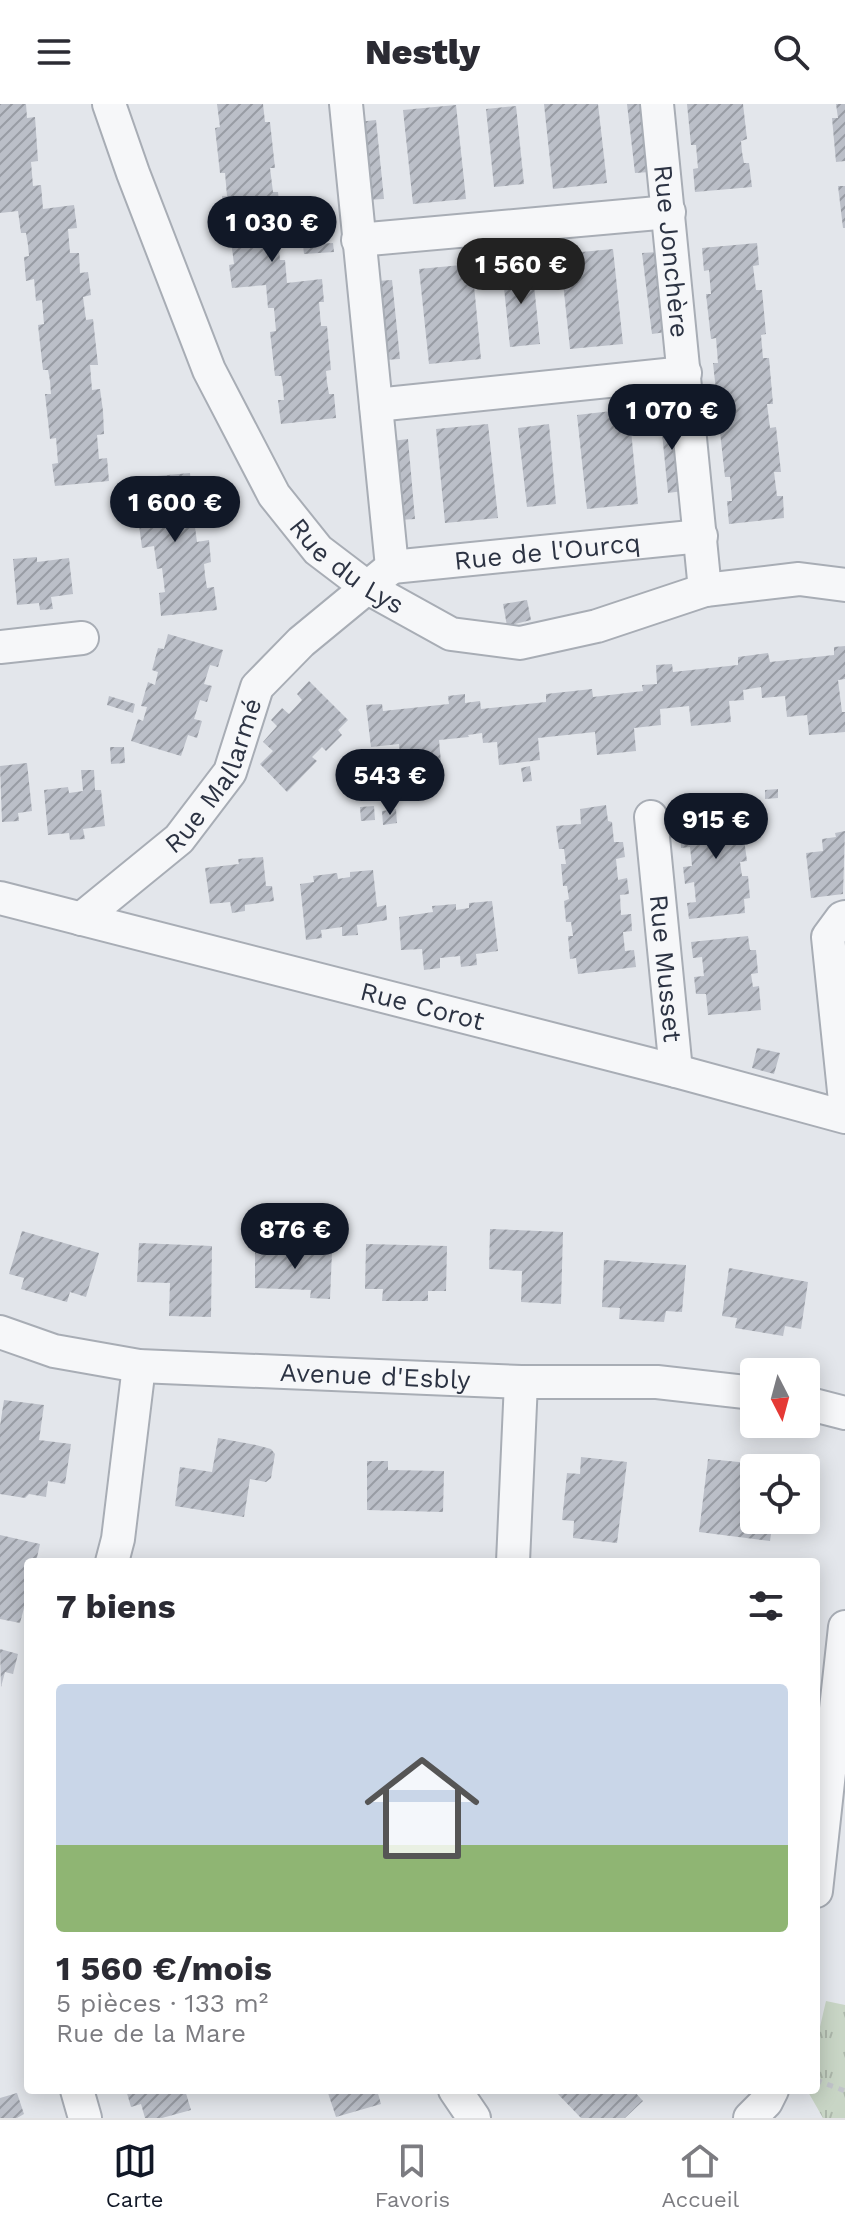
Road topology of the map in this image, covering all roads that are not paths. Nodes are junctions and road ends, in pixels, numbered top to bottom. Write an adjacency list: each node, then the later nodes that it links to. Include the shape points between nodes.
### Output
1 (109, 104): 9 (street, Rue du Lys, via 209,370 274,495 318,550)
2 (346, 104): 5 (street)
3 (657, 104): 4 (street, Rue Jonchère)
4 (669, 212): 5 (street); 6 (street, Rue Jonchère)
5 (358, 240): 7 (street)
6 (685, 373): 7 (street); 8 (street, Rue Jonchère)
7 (376, 405): 9 (street)
8 (701, 536): 9 (street, Rue de l'Ourcq); 11 (street, Rue Jonchère)
9 (380, 578): 11 (street, Rue du Lys, via 451,634 520,643 597,626); 17 (street, Rue Mallarmé, via 301,642 257,687 230,772 179,839)
10 (845, 585): 11 (street, Rue du Lys, via 799,579)
11 (705, 590)
12 (82, 638): 13 (street)
13 (0, 647)
14 (651, 817): 18 (street, Rue Musset)
15 (0, 898): 17 (street, Rue Corot)
16 (845, 917): 19 (street, via 828,937)
17 (81, 919): 18 (street, Rue Corot)
18 (676, 1071): 20 (street, Rue Corot)
19 (845, 1101)
20 (845, 1117)
21 (0, 1332): 22 (street, Avenue d'Esbly, via 54,1351)
22 (139, 1366): 23 (street, Avenue d'Esbly); 27 (street)
23 (521, 1382): 24 (street, Avenue d'Esbly, via 657,1382); 28 (street)
24 (740, 1391)
25 (820, 1407): 26 (street)
26 (845, 1413)
27 (113, 1558)
28 (513, 1558)
29 (845, 1627): 30 (street)
30 (820, 1855)
31 (78, 2094): 34 (street)
32 (458, 2094): 35 (street)
33 (770, 2094): 36 (street)
34 (85, 2118)
35 (474, 2118)
36 (750, 2118)

